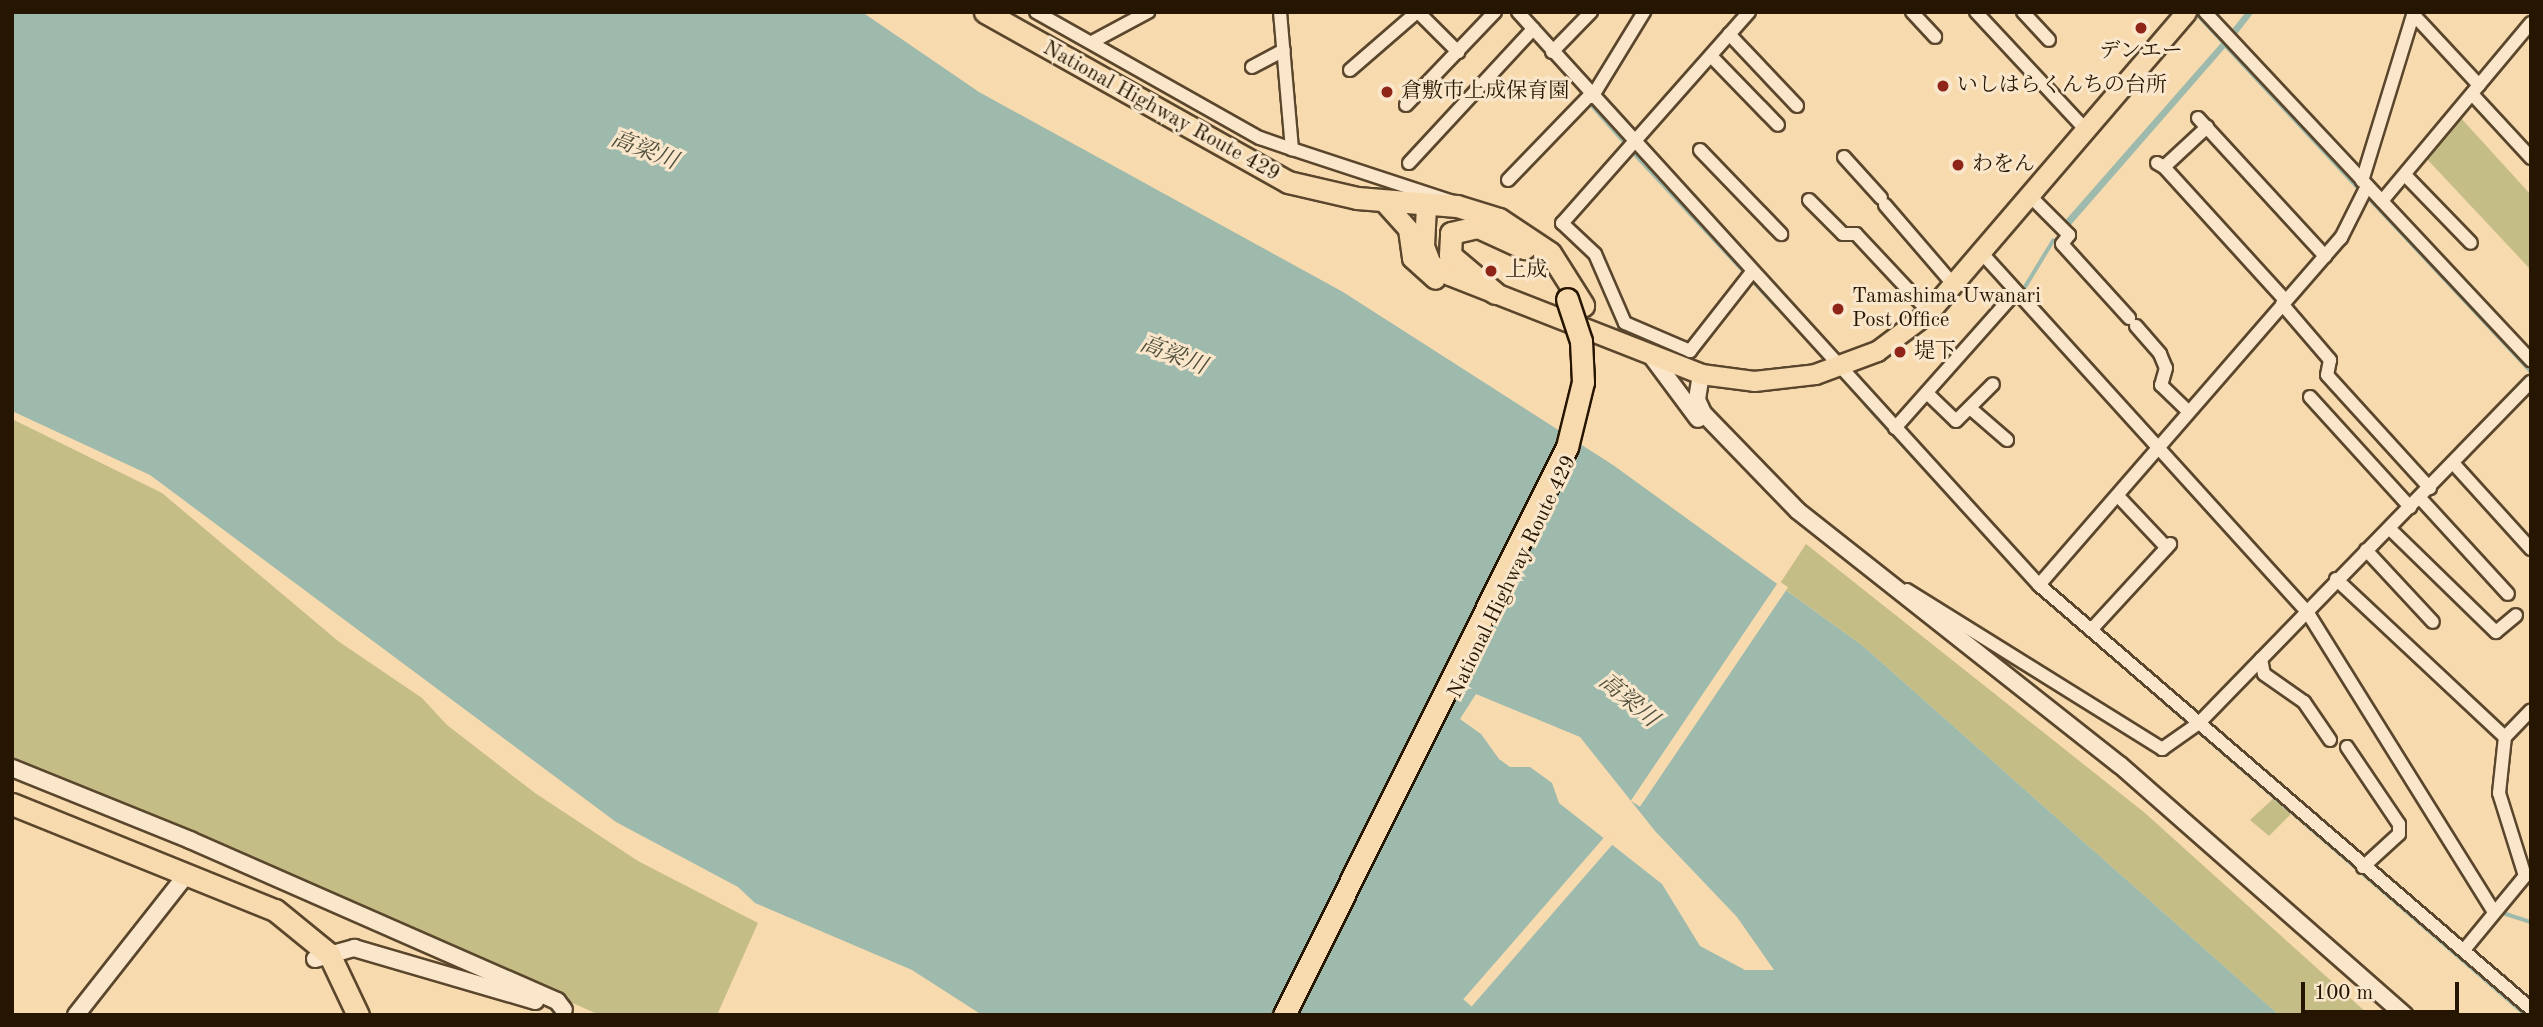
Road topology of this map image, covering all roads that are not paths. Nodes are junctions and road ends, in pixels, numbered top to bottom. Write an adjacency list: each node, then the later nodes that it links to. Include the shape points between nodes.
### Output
1 (985, 12): 46 (highway, National Highway Route 429, via 1247,163 1288,182)
2 (1148, 12): 22 (street)
3 (1280, 12): 23 (street)
4 (1418, 12): 24 (street); 28 (street)
5 (1495, 12): 24 (street)
6 (1518, 12): 18 (street)
7 (1591, 12): 25 (street)
8 (1644, 12): 30 (street)
9 (1749, 12): 19 (street)
10 (1912, 12): 20 (street)
11 (1976, 12): 34 (street)
12 (2023, 12): 21 (street)
13 (2186, 12): 34 (main road)
14 (2205, 12): 43 (street)
15 (1043, 13): 22 (street)
16 (2413, 13): 29 (street); 43 (street)
17 (2531, 23): 29 (street)
18 (1533, 29): 25 (street); 40 (street)
19 (1730, 34): 26 (street); 32 (street)
20 (1935, 37)
21 (2049, 40)
22 (1092, 42): 36 (street, via 1260,138)
23 (1284, 50): 27 (street); 36 (street)
24 (1458, 52): 31 (street)
25 (1552, 52): 30 (street)
26 (1711, 56): 33 (street); 35 (street)
27 (1252, 68)
28 (1350, 70)
29 (2475, 89): 39 (street); 41 (street)
30 (1591, 96): 35 (street); 42 (street)
31 (1406, 106)
32 (1797, 106)
33 (1778, 125)
34 (2084, 128): 44 (main road)
35 (1633, 143): 55 (street); 55 (street, via 1562,223 1595,254 1625,323 1690,351)
36 (1292, 149): 49 (street, via 1444,195)
37 (1700, 150): 50 (street)
38 (1844, 157): 57 (street)
39 (2531, 158)
40 (1409, 163)
41 (2406, 176): 47 (street); 51 (street)
42 (1508, 180)
43 (2364, 187): 47 (street); 54 (street, via 2347,228)
44 (2028, 194): 53 (main road); 72 (street, via 2069,235 2062,244 2160,354 2166,368 2161,385)
45 (1809, 200): 62 (street, via 1843,234 1856,234)
46 (1382, 201): 48 (highway, National Highway Route 429); 56 (main road, via 1403,220 1421,269 1446,282)
47 (2382, 201): 64 (street)
48 (1426, 206): 49 (highway, National Highway Route 429); 52 (highway, National Highway Route 429, via 1481,222); 56 (main road, via 1422,226 1432,264)
49 (1457, 206): 60 (highway, National Highway Route 429, via 1499,219 1534,239 1562,268)
50 (1781, 234)
51 (2471, 243)
52 (1526, 248): 58 (highway, via 1478,227 1451,233 1450,255); 60 (highway, National Highway Route 429)
53 (1979, 250): 57 (main road); 59 (street)
54 (2325, 256): 61 (street); 61 (street, via 2203,122 2161,165)
55 (1749, 275): 65 (street)
56 (1474, 284): 58 (main road)
57 (1953, 284): 62 (main road)
58 (1495, 293): 63 (main road)
59 (2015, 293): 69 (street); 75 (street)
60 (1575, 302): 113 (highway, National Highway Route 429, bridge, via 1583,382 1567,447); 114 (highway, National Highway Route 429, via 1595,362 1576,450)
61 (2284, 302): 72 (street); 78 (street, via 2330,360 2326,375)
62 (1929, 312): 65 (main road, via 1877,351)
63 (1652, 357): 66 (main road); 76 (street, via 1693,414)
64 (2531, 360)
65 (1839, 367): 66 (main road, via 1754,381); 73 (street)
66 (1701, 374): 76 (street, via 1697,400 1703,413)
67 (2531, 382): 77 (street)
68 (1993, 383): 71 (street)
69 (1927, 393): 71 (street, via 1955,421); 73 (street)
70 (2310, 397): 80 (street)
71 (1970, 408): 74 (street)
72 (2188, 411): 75 (street)
73 (1895, 428): 86 (street)
74 (2007, 440)
75 (2160, 446): 79 (street); 88 (street)
76 (1742, 457): 84 (street)
77 (2453, 463): 78 (street); 82 (street)
78 (2430, 488): 80 (street)
79 (2118, 496): 86 (street); 91 (street, via 2169,546)
80 (2415, 502): 81 (street); 87 (street)
81 (2390, 528): 83 (street); 89 (street, via 2496,632)
82 (2531, 549)
83 (2366, 550): 85 (street); 90 (street)
84 (1875, 576): 94 (street, via 1931,604 2154,746 2171,745); 115 (street, via 2120,765)
85 (2336, 579): 88 (street); 95 (street)
86 (2039, 585): 91 (street)
87 (2508, 594)
88 (2309, 606): 92 (street); 104 (street)
89 (2516, 615)
90 (2433, 622)
91 (2091, 629): 94 (street)
92 (2260, 659): 94 (street); 96 (street, via 2264,674 2304,702)
93 (2531, 710): 95 (street)
94 (2195, 726): 101 (street)
95 (2505, 737): 102 (street, via 2499,806)
96 (2330, 740)
97 (2347, 747): 101 (street, via 2399,824 2399,834)
98 (12, 768): 108 (street, via 240,862 557,1001)
99 (12, 804): 103 (highway)
100 (12, 814): 103 (highway)
101 (2362, 867): 105 (street)
102 (2528, 876): 104 (street)
103 (183, 879): 106 (highway, via 266,919); 109 (street)
104 (2495, 910): 105 (street)
105 (2465, 950): 107 (street)
106 (322, 956): 108 (street, via 354,947); 110 (highway); 111 (highway)
107 (2529, 1006)
108 (564, 1010): 112 (street)
109 (76, 1015)
110 (344, 1015)
111 (358, 1015)
112 (580, 1015)
113 (1284, 1015)
114 (1294, 1015)
115 (2405, 1015)

